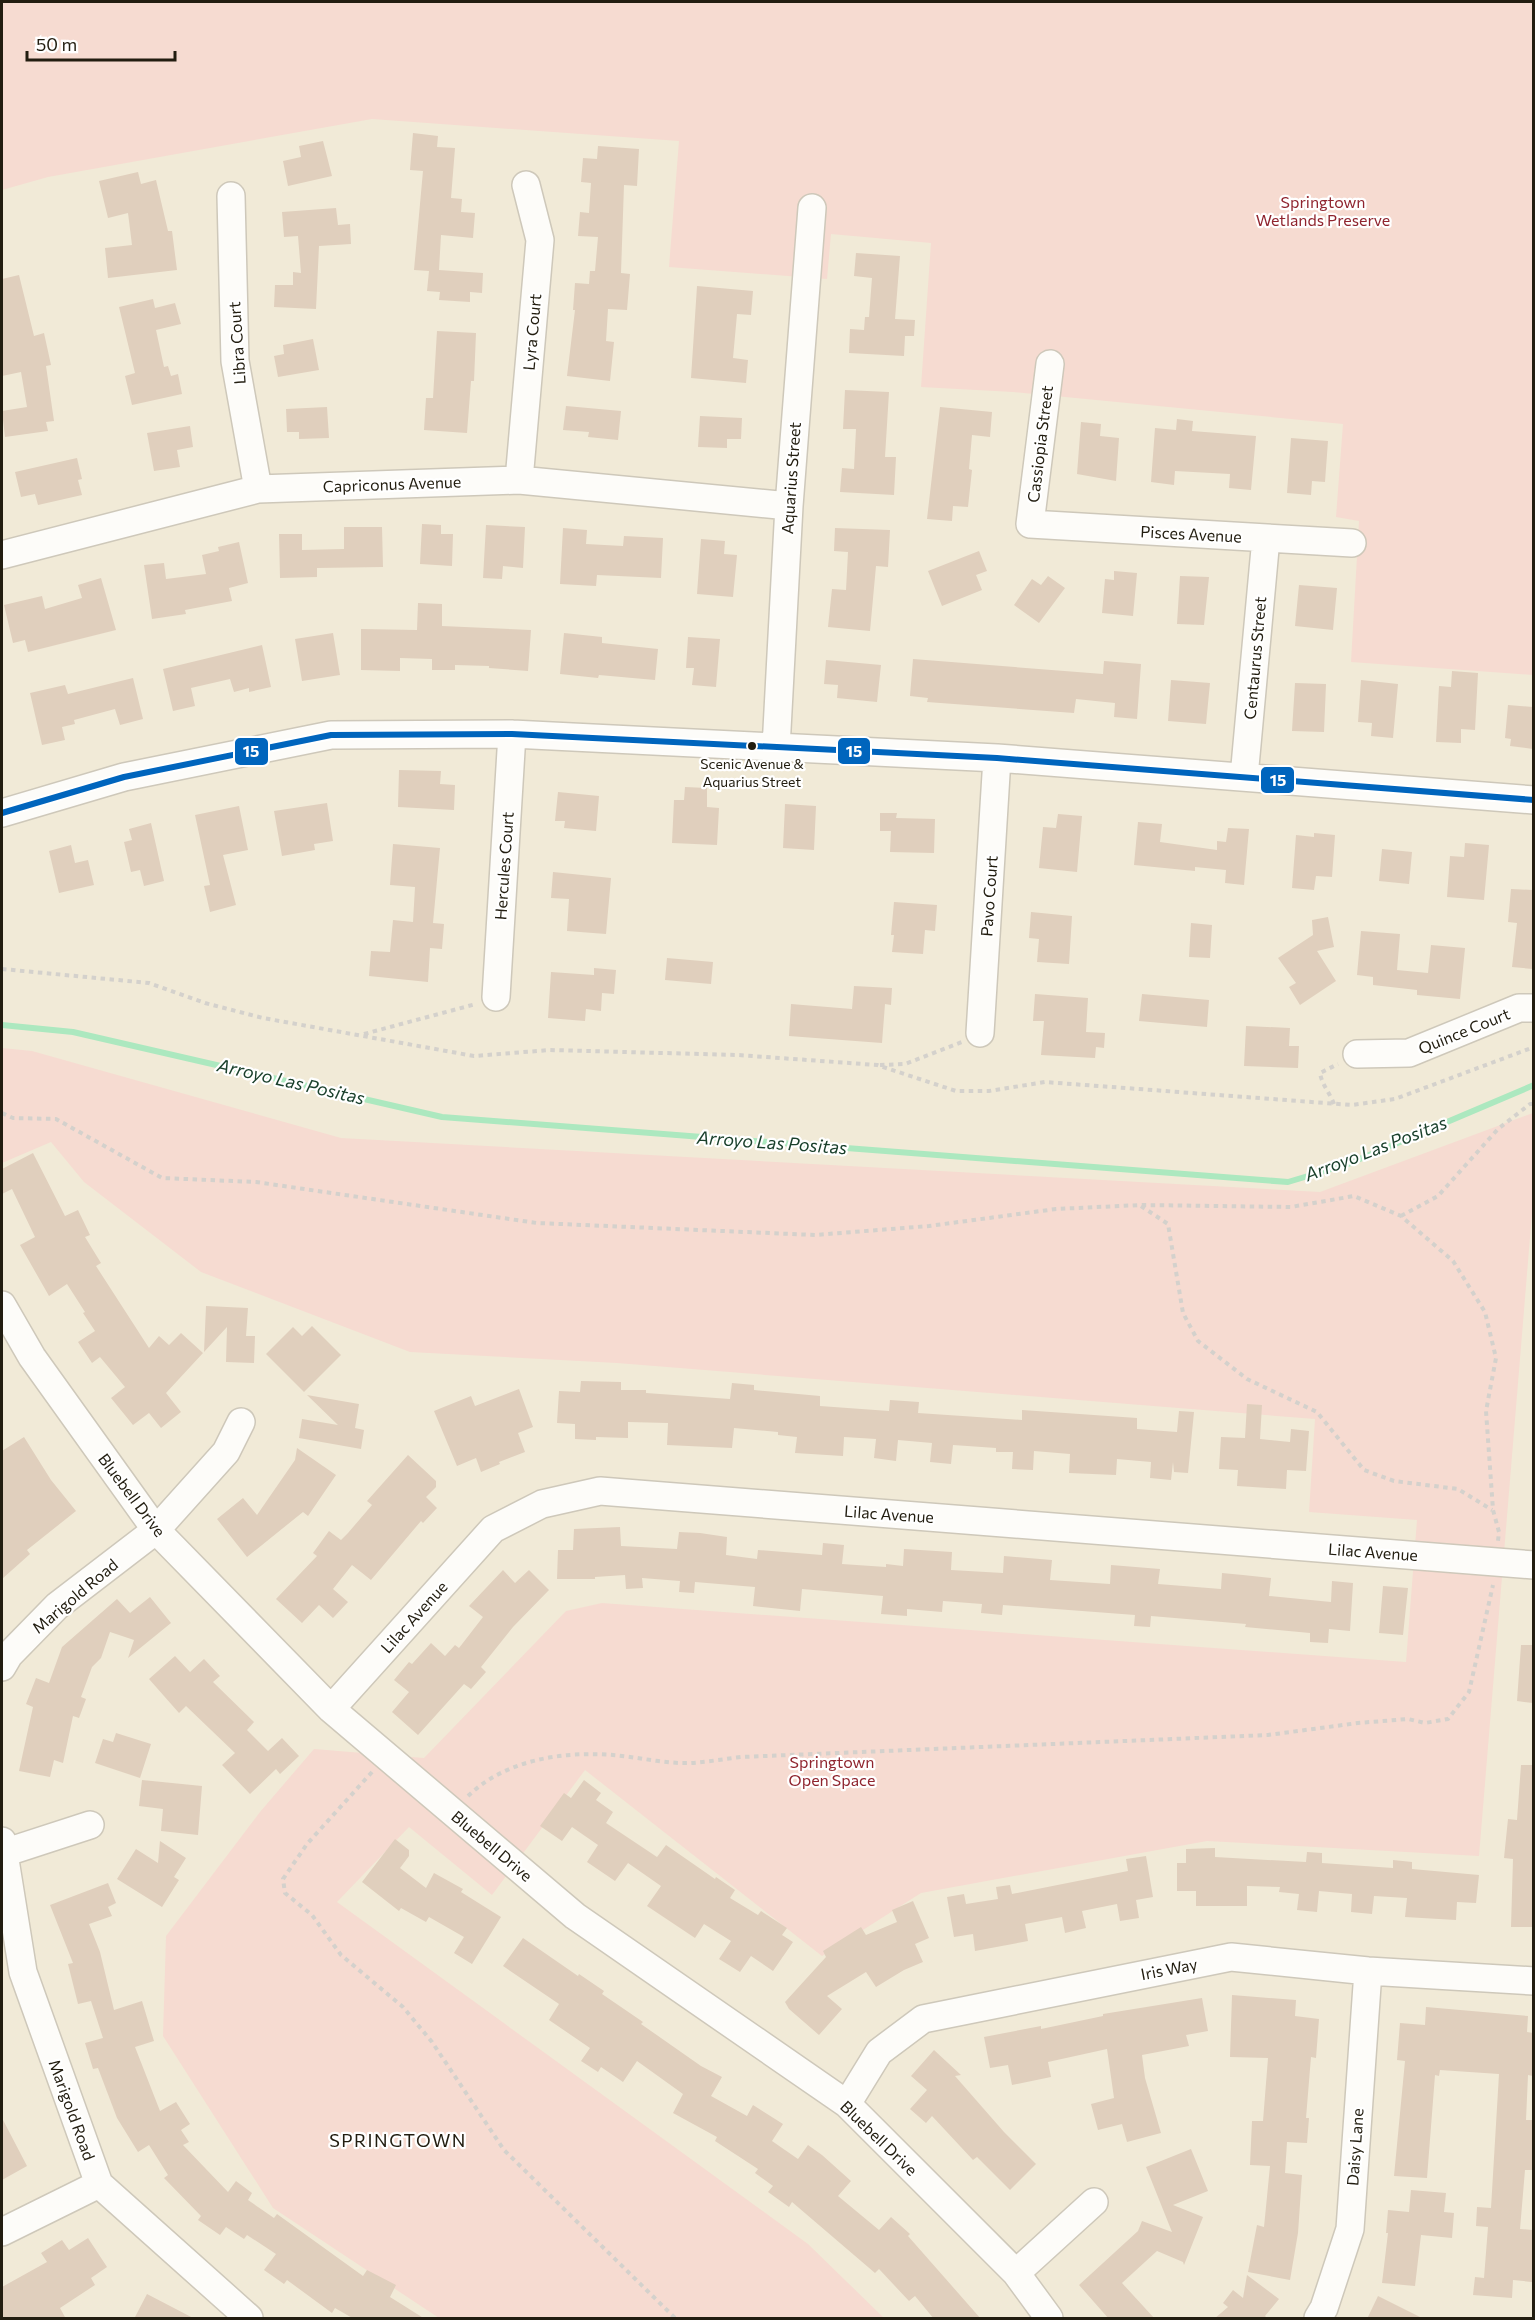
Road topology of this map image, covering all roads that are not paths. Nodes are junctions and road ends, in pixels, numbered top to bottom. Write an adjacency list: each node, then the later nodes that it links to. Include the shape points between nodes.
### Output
1 (526, 185): 5 (street, Lyra Court, via 540,240)
2 (231, 196): 6 (street, Libra Court, via 235,361)
3 (812, 208): 7 (street, Aquarius Street)
4 (1050, 364): 8 (street, Cassiopia Street)
5 (519, 480): 6 (street, Capriconus Avenue); 7 (street, Capriconus Avenue)
6 (258, 489): 11 (street, Capriconus Avenue)
7 (789, 506): 13 (street, Aquarius Street)
8 (1030, 524): 9 (street, Pisces Avenue)
9 (1266, 538): 10 (street, Pisces Avenue); 15 (street, Centaurus Street)
10 (1352, 543)
11 (2, 555)
12 (513, 735): 13 (street); 17 (street, via 331,735 124,777); 18 (street, Hercules Court)
13 (776, 748): 14 (street)
14 (998, 758): 15 (street); 20 (street, Pavo Court)
15 (1244, 777): 16 (street)
16 (1533, 800)
17 (2, 813)
18 (496, 997)
19 (1533, 1008): 21 (street, Quince Court, via 1519,1008 1409,1053)
20 (980, 1033)
21 (1358, 1054)
22 (2, 1305): 24 (street, Bluebell Drive, via 32,1357)
23 (241, 1422): 24 (street, Marigold Road, via 226,1452)
24 (156, 1530): 26 (street, Marigold Road, via 57,1606); 27 (street, Bluebell Drive)
25 (1533, 1565): 27 (street, Lilac Avenue, via 600,1491 542,1503 493,1529)
26 (2, 1667)
27 (331, 1709): 33 (street, Bluebell Drive, via 575,1916)
28 (90, 1825): 29 (street)
29 (3, 1847): 31 (street, Marigold Road)
30 (1368, 1971): 32 (street, Iris Way); 33 (street, Iris Way, via 1231,1957 923,2019 879,2052); 40 (street, Daisy Lane, via 1350,2229)
31 (12, 1974): 34 (street, Marigold Road)
32 (1533, 1981)
33 (847, 2104): 37 (street, Bluebell Drive)
34 (99, 2184): 36 (street); 38 (street, Marigold Road)
35 (1094, 2202): 37 (street)
36 (2, 2232)
37 (1016, 2273): 39 (street, Bluebell Drive)
38 (246, 2318)
39 (1049, 2319)
40 (1318, 2319)

